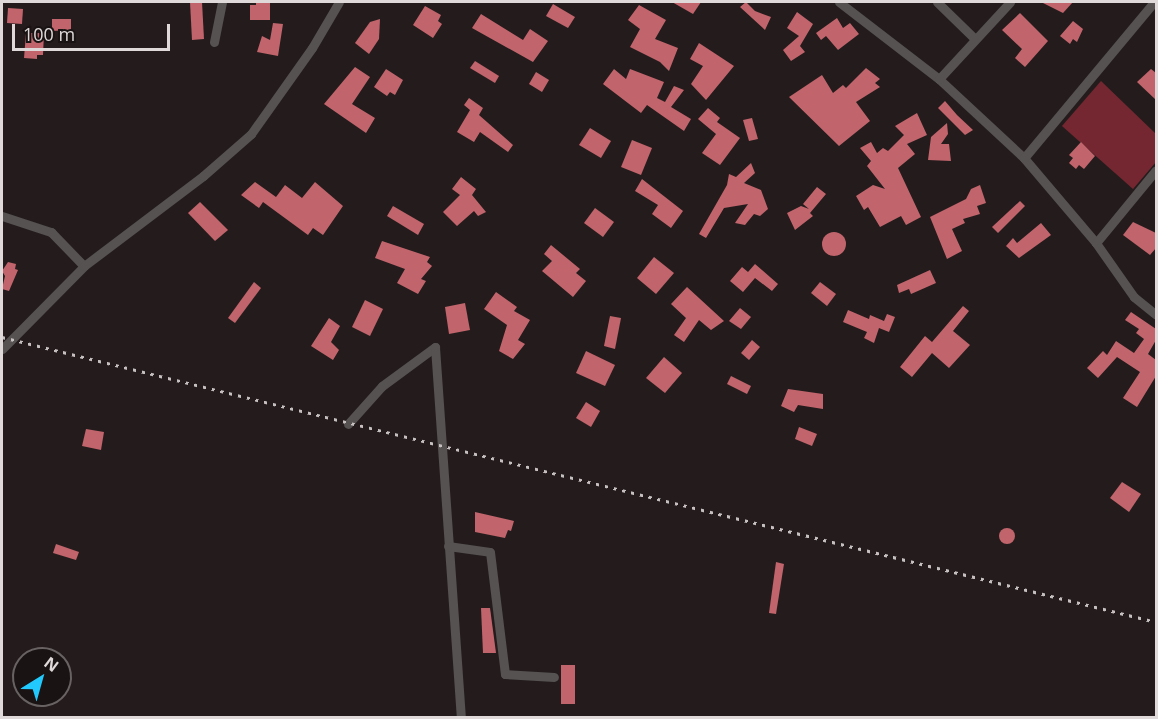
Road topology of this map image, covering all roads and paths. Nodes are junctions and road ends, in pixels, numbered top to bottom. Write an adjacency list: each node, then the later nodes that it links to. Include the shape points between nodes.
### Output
1 (222, 2): 8 (street)
2 (339, 2): 14 (street, via 312,48 250,134)
3 (839, 2): 9 (street)
4 (937, 2): 7 (street)
5 (1010, 2): 7 (street)
6 (1154, 2): 10 (street)
7 (975, 39): 9 (street)
8 (214, 42)
9 (939, 79): 10 (street)
10 (1024, 158): 13 (street)
11 (1156, 170): 13 (street)
12 (2, 216): 14 (street, via 51,232)
13 (1096, 243): 15 (street, via 1134,297)
14 (84, 266): 16 (street)
15 (1156, 315)
16 (2, 349)
17 (348, 424): 18 (street, via 382,386 435,347)
18 (448, 546): 19 (street, via 490,552); 22 (street)
19 (505, 674): 20 (street); 21 (street)
20 (554, 677)
21 (506, 686)
22 (461, 717)

